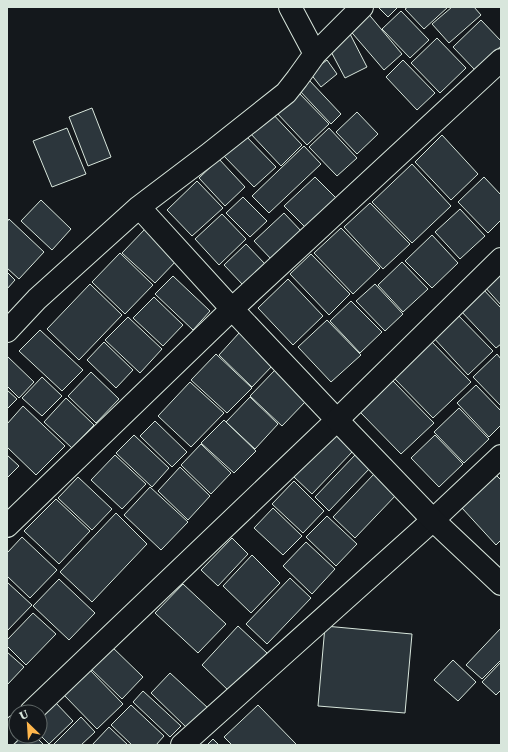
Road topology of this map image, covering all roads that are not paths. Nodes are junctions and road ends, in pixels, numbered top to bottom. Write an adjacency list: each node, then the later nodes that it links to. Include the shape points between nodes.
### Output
1 (290, 7): 3 (street)
2 (362, 7): 3 (street)
3 (315, 54): 5 (street, via 286,93)
4 (501, 60): 7 (street)
5 (139, 207): 7 (street); 8 (street, via 37,299)
6 (501, 259): 9 (street)
7 (232, 309): 9 (street); 12 (street)
8 (7, 331)
9 (337, 420): 11 (street); 14 (street)
10 (501, 456): 11 (street)
11 (433, 520): 13 (street); 15 (street)
12 (7, 526)
13 (501, 584)
14 (39, 704)
15 (182, 745)

